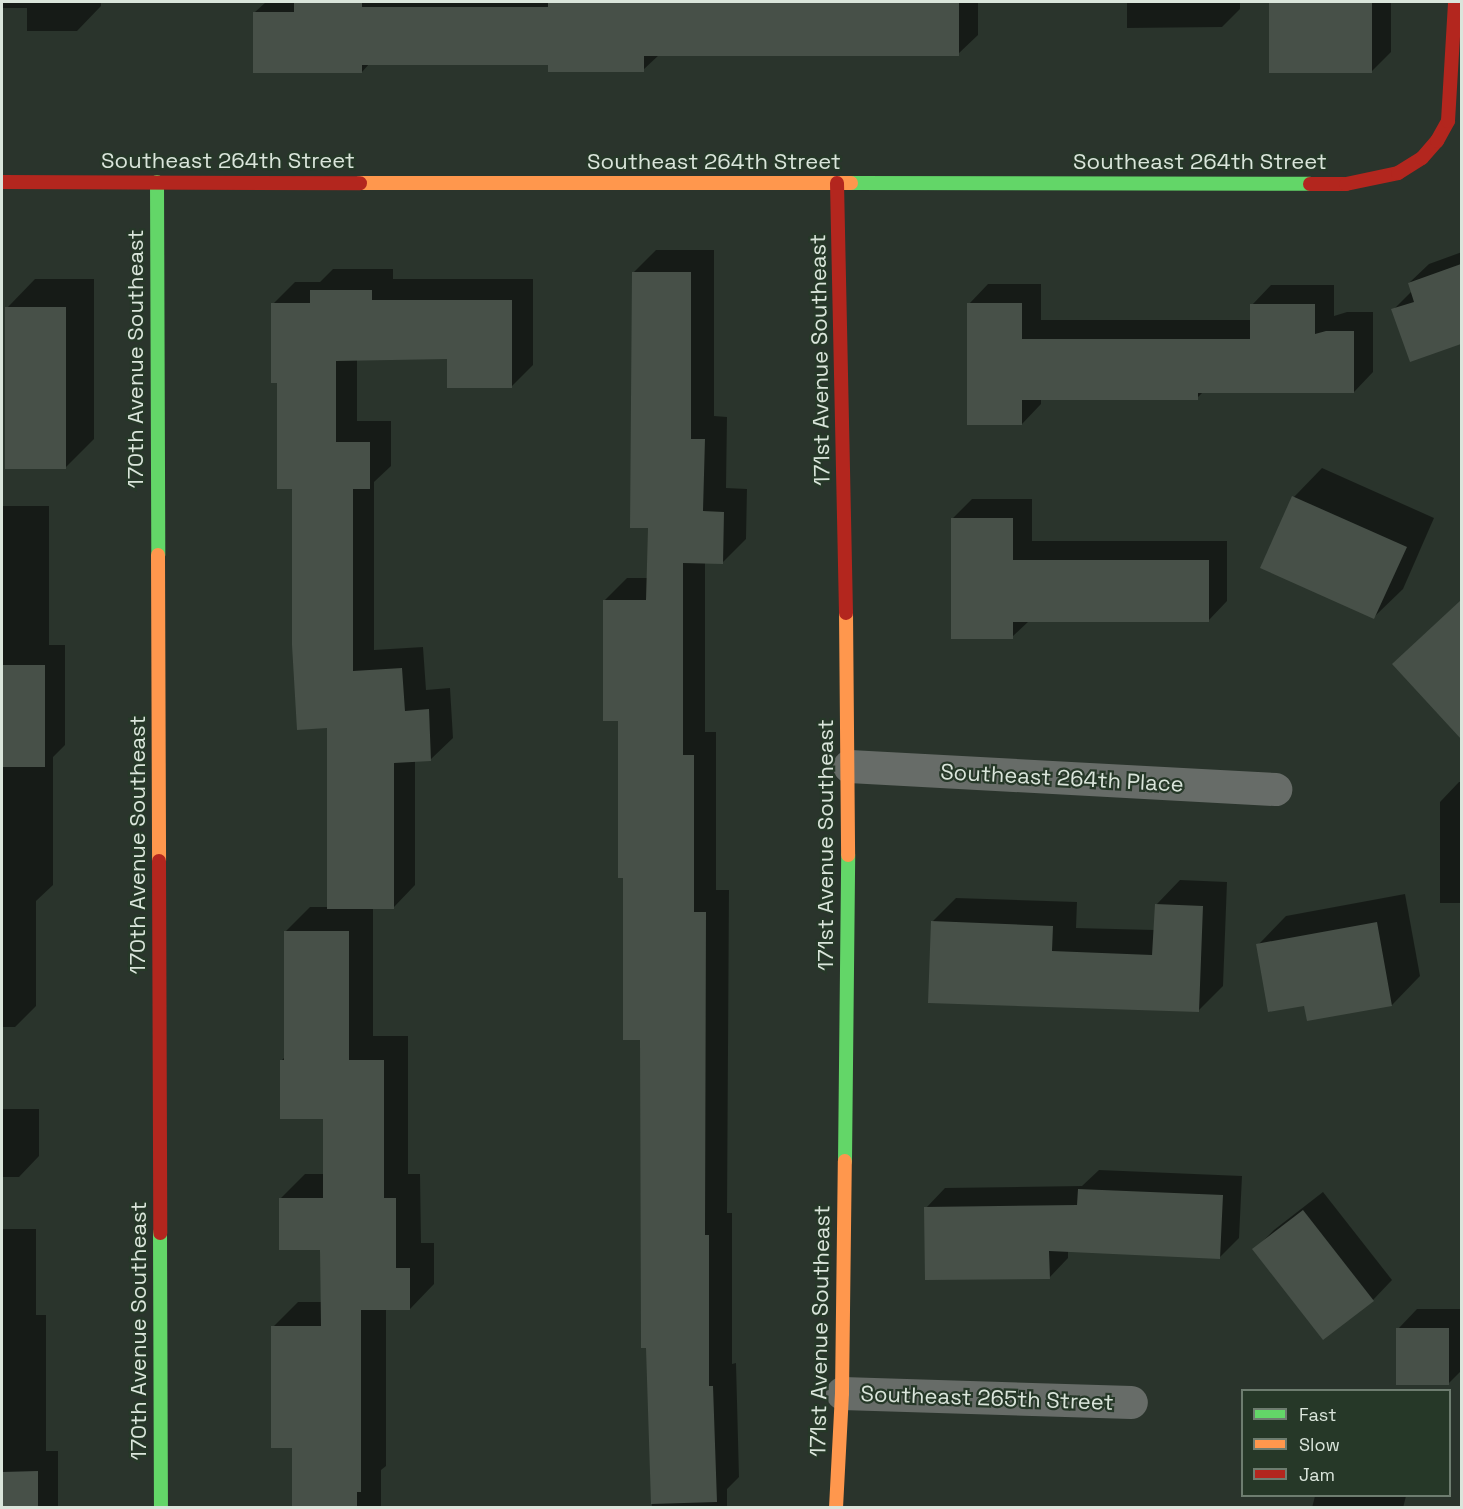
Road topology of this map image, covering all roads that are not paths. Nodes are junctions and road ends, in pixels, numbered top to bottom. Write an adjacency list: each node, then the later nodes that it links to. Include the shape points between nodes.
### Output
1 (1455, 2): 4 (street, Southeast 264th Street, via 1448,121 1422,158 1398,173 1347,184)
2 (2, 182): 3 (street, Southeast 264th Street)
3 (157, 182): 4 (street, Southeast 264th Street); 9 (street, 170th Avenue Southeast)
4 (837, 183): 5 (street, 171st Avenue Southeast)
5 (849, 766): 6 (street, Southeast 264th Place); 7 (street, 171st Avenue Southeast)
6 (1275, 789)
7 (842, 1393): 8 (street, Southeast 265th Street); 10 (street, 171st Avenue Southeast)
8 (1131, 1402)
9 (161, 1508)
10 (836, 1508)

